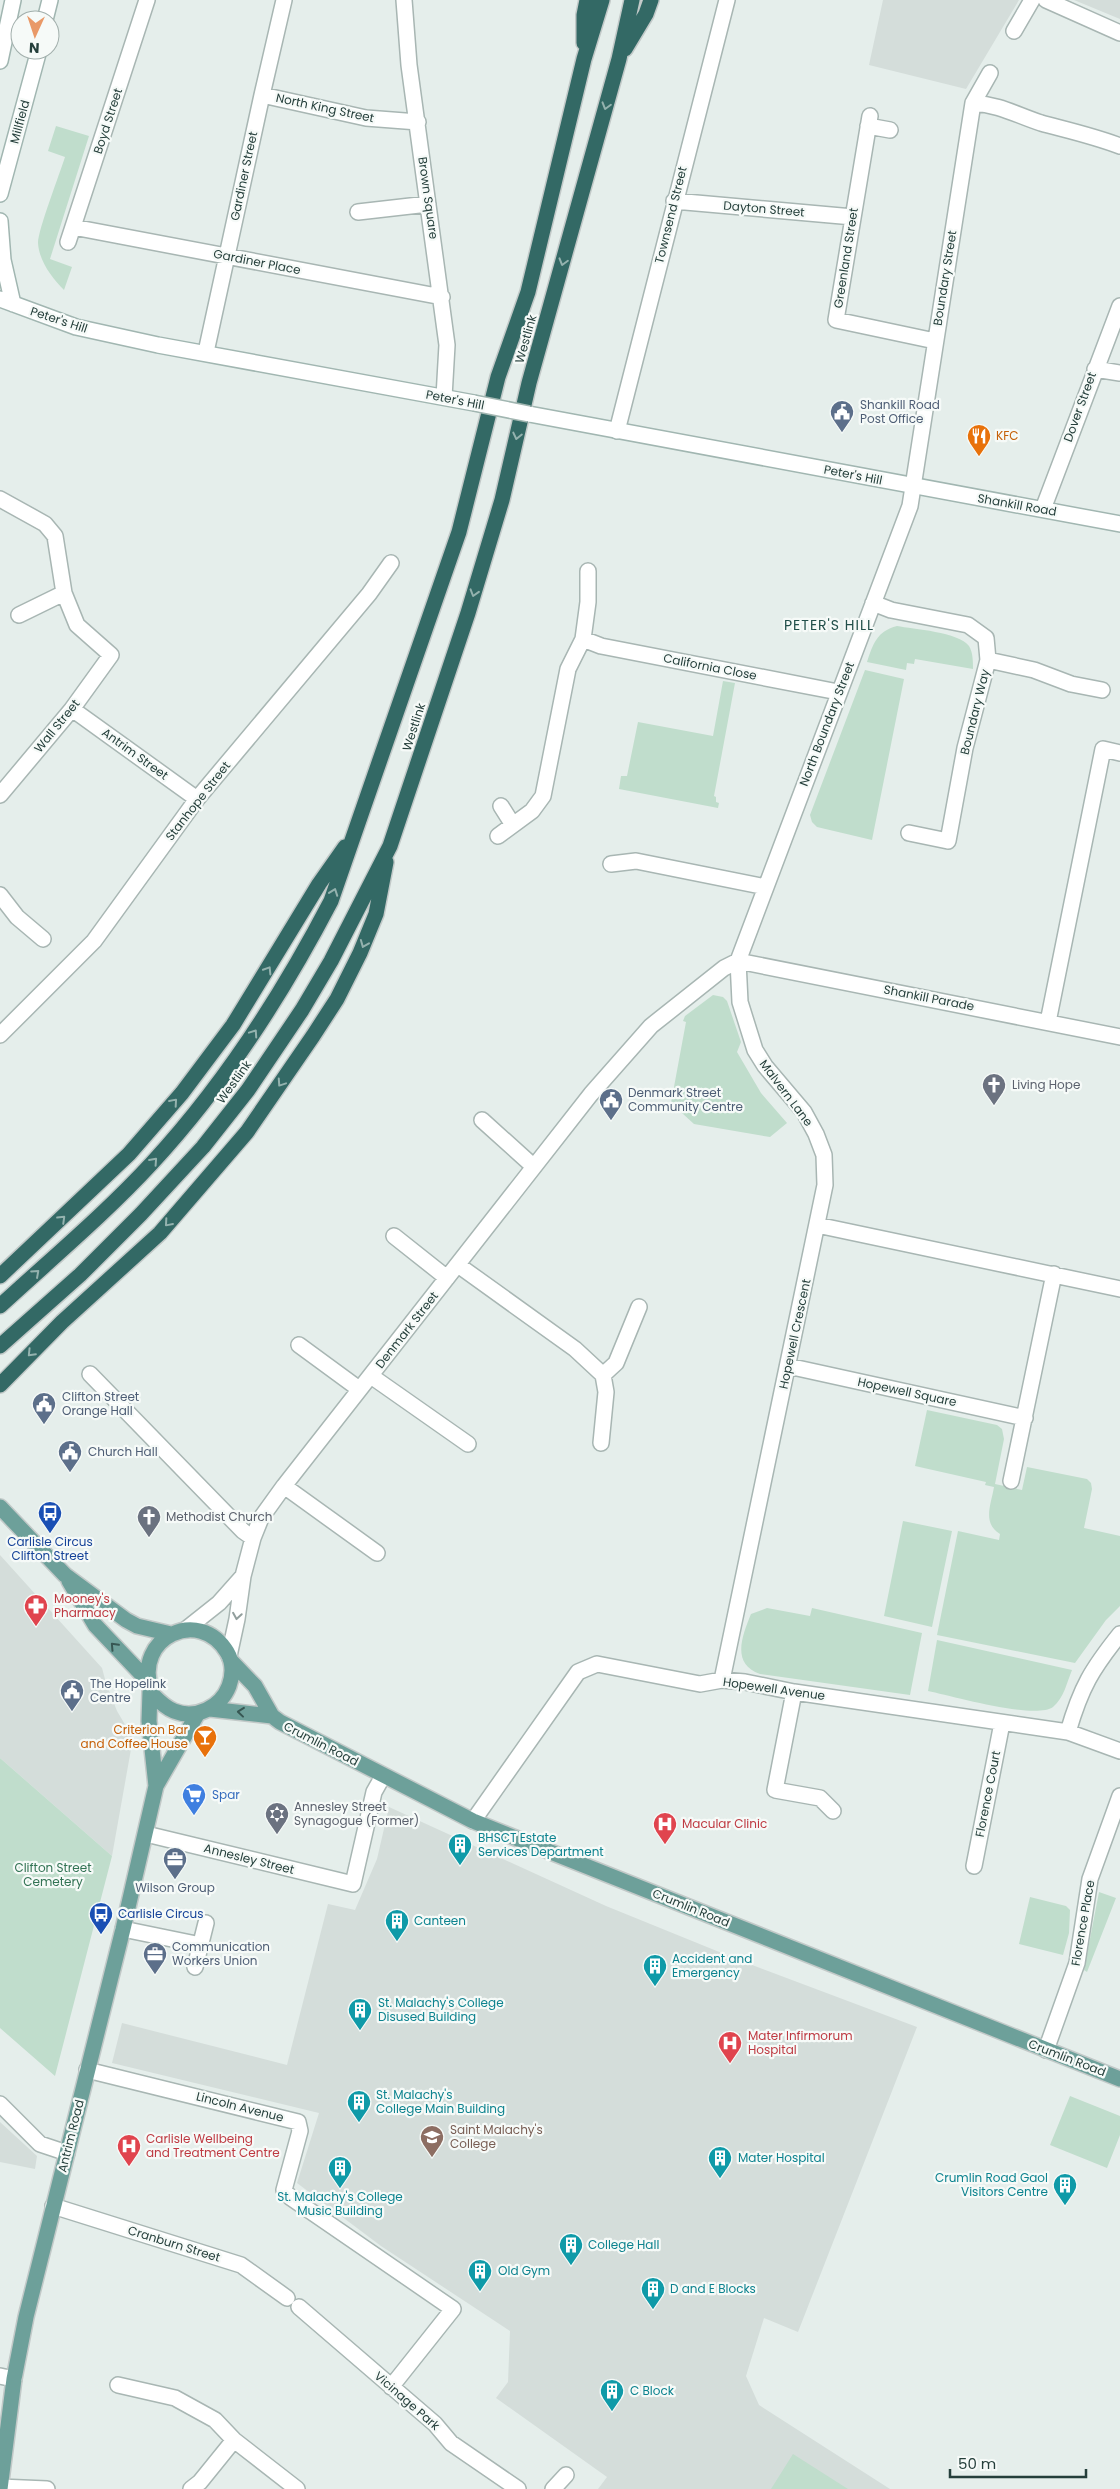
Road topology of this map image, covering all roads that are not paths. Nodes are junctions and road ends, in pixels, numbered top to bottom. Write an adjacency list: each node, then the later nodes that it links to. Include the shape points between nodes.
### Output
1 (13, 0): 17 (street)
2 (147, 0): 30 (street, Boyd Street)
3 (284, 0): 19 (street, Gardiner Street)
4 (404, 0): 21 (street, Brown Square, via 409,66)
5 (587, 0): 16 (highway)
6 (602, 0): 16 (highway, Westlink)
7 (632, 0): 14 (highway, Westlink)
8 (651, 0): 14 (highway)
9 (727, 0): 25 (street, Townsend Street)
10 (1032, 0): 12 (street)
11 (1046, 0): 13 (street)
12 (1014, 31)
13 (1120, 33)
14 (619, 58): 64 (highway, Westlink, one-way to 64, via 529,383 499,509 468,613)
15 (36, 60): 24 (street, Millfield)
16 (584, 60): 61 (highway, Westlink, via 528,292 498,377 459,532)
17 (0, 61)
18 (990, 73): 20 (street, Boundary Street)
19 (262, 94): 21 (street, North King Street, via 366,118); 32 (street, Gardiner Street)
20 (973, 103): 23 (street, via 995,105); 36 (street, Boundary Street)
21 (418, 122): 26 (street, Brown Square)
22 (890, 130): 28 (street, Greenland Street, via 869,121)
23 (1120, 146)
24 (0, 194)
25 (674, 201): 28 (street, Dayton Street); 41 (street, Townsend Street)
26 (428, 204): 27 (street); 33 (street, Brown Square)
27 (358, 212)
28 (853, 217): 36 (street, Greenland Street, via 836,320)
29 (0, 220): 34 (street)
30 (73, 227): 31 (street, Boyd Street); 32 (street, Gardiner Place)
31 (68, 242)
32 (227, 256): 33 (street, Gardiner Place); 37 (street, Gardiner Street)
33 (442, 297): 40 (street, Brown Square, via 447,345)
34 (6, 302): 37 (street, Peter's Hill, via 76,327)
35 (1120, 306): 38 (street, Dover Street)
36 (935, 342): 42 (street, Boundary Street)
37 (206, 352): 40 (street, Peter's Hill)
38 (1095, 369): 39 (street); 44 (street, Dover Street)
39 (1120, 373)
40 (444, 397): 41 (street, Peter's Hill, bridge)
41 (617, 431): 42 (street, Peter's Hill)
42 (914, 487): 44 (street, Shankill Road); 49 (street, North Boundary Street)
43 (0, 499): 48 (street, via 45,524 55,536)
44 (1043, 510): 45 (street, Shankill Road)
45 (1120, 524)
46 (391, 563): 58 (street, Stanhope Street, via 369,594)
47 (588, 571): 51 (street)
48 (64, 593): 50 (street); 55 (street, Wall Street, via 77,624 111,655)
49 (874, 603): 52 (street, via 891,610 968,625 986,638); 54 (street, North Boundary Street)
50 (19, 615)
51 (583, 639): 54 (street, California Close, via 601,646); 60 (street, via 568,669 543,796 532,811)
52 (988, 660): 53 (street, Boundary Way); 62 (street, Boundary Way, via 965,748 948,841)
53 (1102, 690)
54 (838, 692): 66 (street, North Boundary Street)
55 (72, 709): 57 (street, Wall Street); 58 (street, Antrim Street)
56 (1120, 753): 70 (street, via 1103,749)
57 (3, 787)
58 (198, 799): 71 (street, Stanhope Street, via 94,941)
59 (501, 806): 60 (street)
60 (513, 825): 63 (street)
61 (357, 829): 79 (highway, one-way to 61, via 129,1154 182,1093 233,1025 319,884); 82 (highway, Westlink, one-way to 61, via 152,1163 237,1059 301,958 331,900)
62 (909, 833)
63 (498, 836)
64 (390, 846): 85 (highway, Westlink, via 331,961 248,1090 203,1147 142,1214); 90 (highway, one-way to 90, via 376,914 360,954 327,1014 247,1132 160,1233 62,1322)
65 (611, 864): 66 (street, via 636,861)
66 (766, 886): 69 (street, North Boundary Street)
67 (0, 895): 68 (street, via 17,917)
68 (43, 939)
69 (738, 961): 70 (street, Shankill Parade); 74 (street, Denmark Street, via 724,968 651,1026); 75 (street, Malvern Lane, via 740,1002 755,1050 804,1112 824,1155 825,1184)
70 (1048, 1022): 72 (street, Shankill Parade)
71 (0, 1035)
72 (1120, 1037)
73 (482, 1120): 74 (street)
74 (533, 1166): 77 (street, Denmark Street)
75 (818, 1225): 78 (street); 86 (street, Hopewell Crescent)
76 (394, 1236): 80 (street)
77 (458, 1265): 80 (street, Denmark Street); 88 (street, via 575,1349)
78 (1054, 1274): 81 (street); 92 (street)
79 (0, 1276)
80 (447, 1278): 89 (street, Denmark Street)
81 (1120, 1289)
82 (0, 1306)
83 (640, 1307): 88 (street, via 616,1363)
84 (299, 1345): 91 (street)
85 (0, 1346)
86 (788, 1366): 92 (street, Hopewell Square); 105 (street, Hopewell Crescent)
87 (90, 1374): 98 (street)
88 (603, 1375): 93 (street, via 606,1392)
89 (371, 1376): 91 (street, Denmark Street); 94 (street)
90 (0, 1385)
91 (359, 1389): 96 (street, Denmark Street)
92 (1025, 1418): 95 (street)
93 (601, 1443)
94 (468, 1444)
95 (1011, 1481)
96 (284, 1486): 98 (street, Denmark Street, via 262,1518); 99 (street)
97 (0, 1507): 100 (main road)
98 (253, 1538): 101 (street, Denmark Street)
99 (377, 1553)
100 (65, 1575): 102 (main road, via 137,1626); 106 (main road, one-way to 100, via 95,1626)
101 (243, 1576): 102 (street, Denmark Street, via 219,1603); 104 (street, Denmark Street, one-way to 104)
102 (178, 1632): 104 (main road, via 199,1630 211,1635 222,1644); 106 (main road, via 160,1642 152,1653 148,1667)
103 (1120, 1634): 111 (street, via 1092,1670 1075,1706)
104 (230, 1659): 108 (main road, via 231,1678 226,1694); 109 (main road, Crumlin Road, via 255,1686)
105 (722, 1680): 107 (street, Hopewell Avenue); 117 (street, Hopewell Avenue, via 700,1684 597,1664 578,1672)
106 (149, 1686): 108 (main road, via 163,1705 174,1711 186,1714); 114 (main road, Antrim Road)
107 (794, 1692): 110 (street, Hopewell Avenue); 116 (street, via 775,1790 820,1798)
108 (204, 1711): 109 (main road, Crumlin Road, one-way to 108); 114 (main road, Antrim Road)
109 (272, 1716): 113 (main road, Crumlin Road)
110 (1002, 1723): 111 (street, Hopewell Avenue); 119 (street, Florence Court)
111 (1068, 1732): 112 (street, Hopewell Avenue)
112 (1120, 1751)
113 (383, 1776): 117 (main road, Crumlin Road); 118 (street, Annesley Street, via 374,1792 353,1884)
114 (156, 1786): 118 (main road, Antrim Road)
115 (1120, 1796): 124 (street, Florence Place, via 1090,1879 1077,1963)
116 (833, 1811)
117 (473, 1821): 124 (main road, Crumlin Road)
118 (146, 1834): 121 (main road, Antrim Road)
119 (974, 1866)
120 (206, 1923): 122 (street)
121 (123, 1930): 122 (street); 125 (main road, Antrim Road)
122 (201, 1944): 123 (street)
123 (195, 1967)
124 (1046, 2050): 126 (main road, Crumlin Road)
125 (87, 2070): 128 (main road, Antrim Road); 133 (street, Lincoln Avenue, via 298,2122 300,2131 284,2190 453,2309)
126 (1120, 2079)
127 (0, 2104): 128 (street, via 40,2144)
128 (66, 2153): 129 (main road, Antrim Road)
129 (54, 2206): 130 (street, Cranburn Street, via 241,2265); 131 (main road, Antrim Road)
130 (293, 2303): 133 (street, Vicinage Park)
131 (7, 2377): 136 (main road, Antrim Road)
132 (118, 2385): 134 (street, via 175,2398 214,2420)
133 (391, 2387): 140 (street, Vicinage Park, via 435,2424 451,2443)
134 (234, 2440): 138 (street); 139 (street)
135 (566, 2475): 141 (street)
136 (0, 2488): 137 (street)
137 (47, 2489)
138 (191, 2489)
139 (296, 2489)
140 (518, 2489)
141 (553, 2489)

